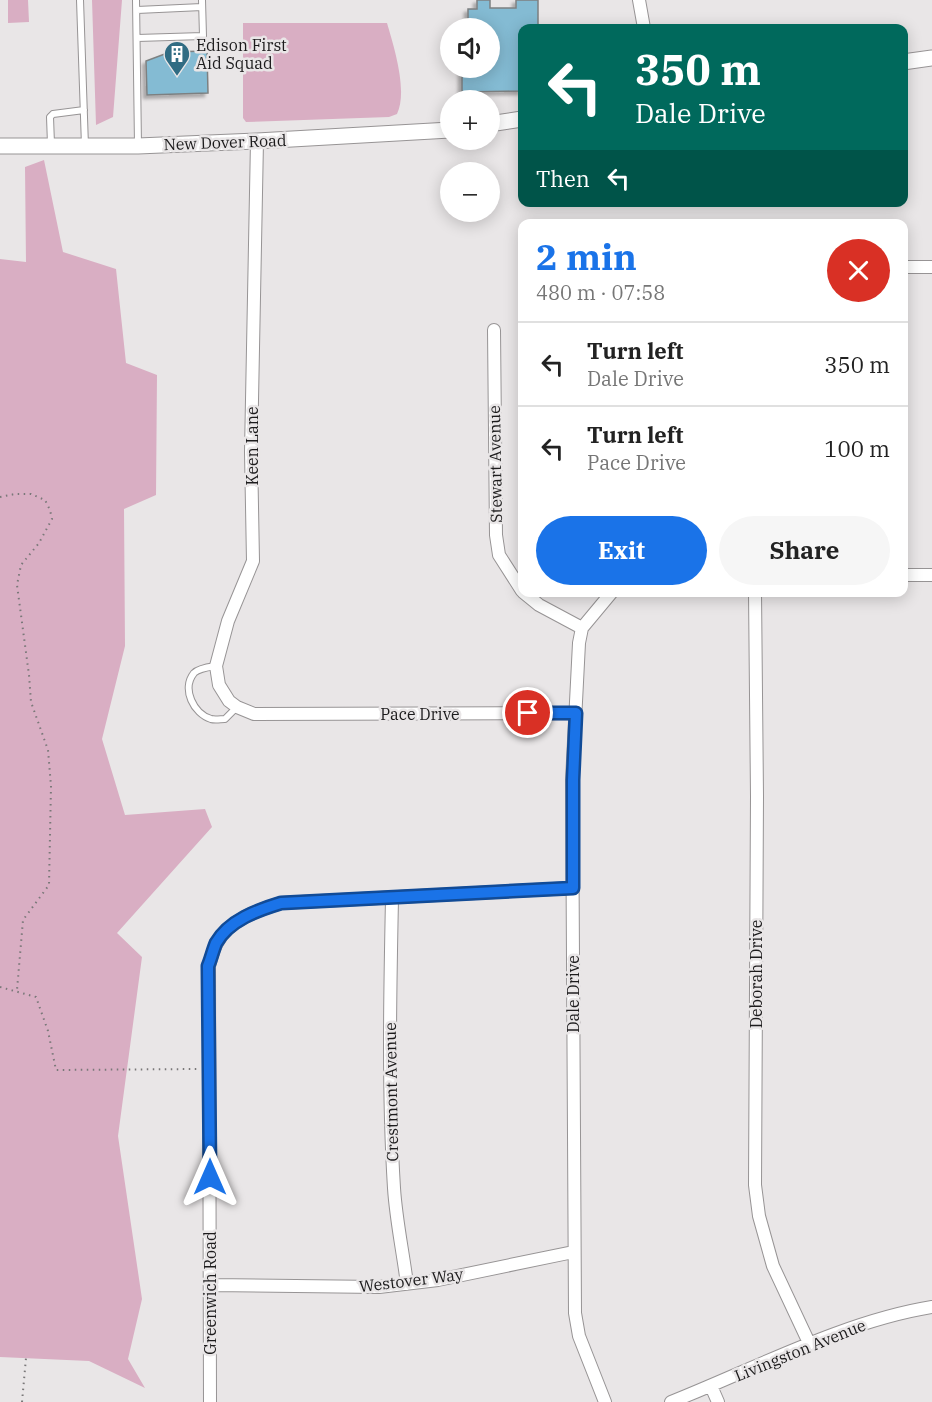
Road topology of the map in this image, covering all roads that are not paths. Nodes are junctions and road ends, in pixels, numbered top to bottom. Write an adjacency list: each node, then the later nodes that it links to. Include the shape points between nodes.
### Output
1 (80, 0): 10 (lane)
2 (136, 0): 5 (lane)
3 (639, 0): 6 (street)
4 (202, 4): 5 (lane); 7 (lane, via 203,36)
5 (137, 10): 7 (lane)
6 (643, 24)
7 (137, 38): 18 (lane)
8 (932, 58): 9 (street)
9 (908, 61)
10 (84, 110): 16 (lane, via 50,117); 17 (lane)
11 (518, 120): 12 (street)
12 (500, 122)
13 (440, 131): 14 (street, New Dover Road)
14 (257, 141): 18 (street, New Dover Road); 29 (street, Keen Lane, via 251,452 253,561 228,621)
15 (0, 146): 16 (street, New Dover Road)
16 (51, 146): 17 (street, New Dover Road)
17 (85, 146): 18 (street, New Dover Road)
18 (138, 146)
19 (908, 267): 20 (street)
20 (932, 267)
21 (494, 330): 24 (street, Stewart Avenue, via 496,535 500,555)
22 (908, 575): 23 (street)
23 (932, 575)
24 (518, 584)
25 (529, 597): 28 (street, Stewart Avenue)
26 (608, 597): 28 (street)
27 (755, 597): 38 (street, Deborah Drive, via 755,1185 773,1266)
28 (582, 628): 31 (street, Dale Drive)
29 (216, 666): 30 (street, via 219,685); 30 (lane, via 194,673 189,696 199,712 212,719 225,719)
30 (237, 707): 31 (street, Pace Drive, via 254,714)
31 (576, 713): 32 (street, Dale Drive)
32 (573, 888): 33 (street, Greenwich Road); 34 (street, Dale Drive)
33 (392, 899): 35 (street, Crestmont Avenue, via 389,1040 394,1191); 36 (street, Greenwich Road, via 281,903 243,918 217,942 208,966)
34 (573, 1252): 35 (street, Westover Way); 41 (street, Dale Drive, via 579,1336)
35 (407, 1284): 36 (street, Westover Way, via 331,1288)
36 (210, 1285): 40 (street, Greenwich Road)
37 (932, 1307): 38 (street, Livingston Avenue, via 885,1318)
38 (810, 1345): 39 (street, Livingston Avenue)
39 (711, 1386): 42 (street, Livingston Avenue); 43 (street)
40 (210, 1402)
41 (605, 1402)
42 (671, 1402)
43 (718, 1402)

